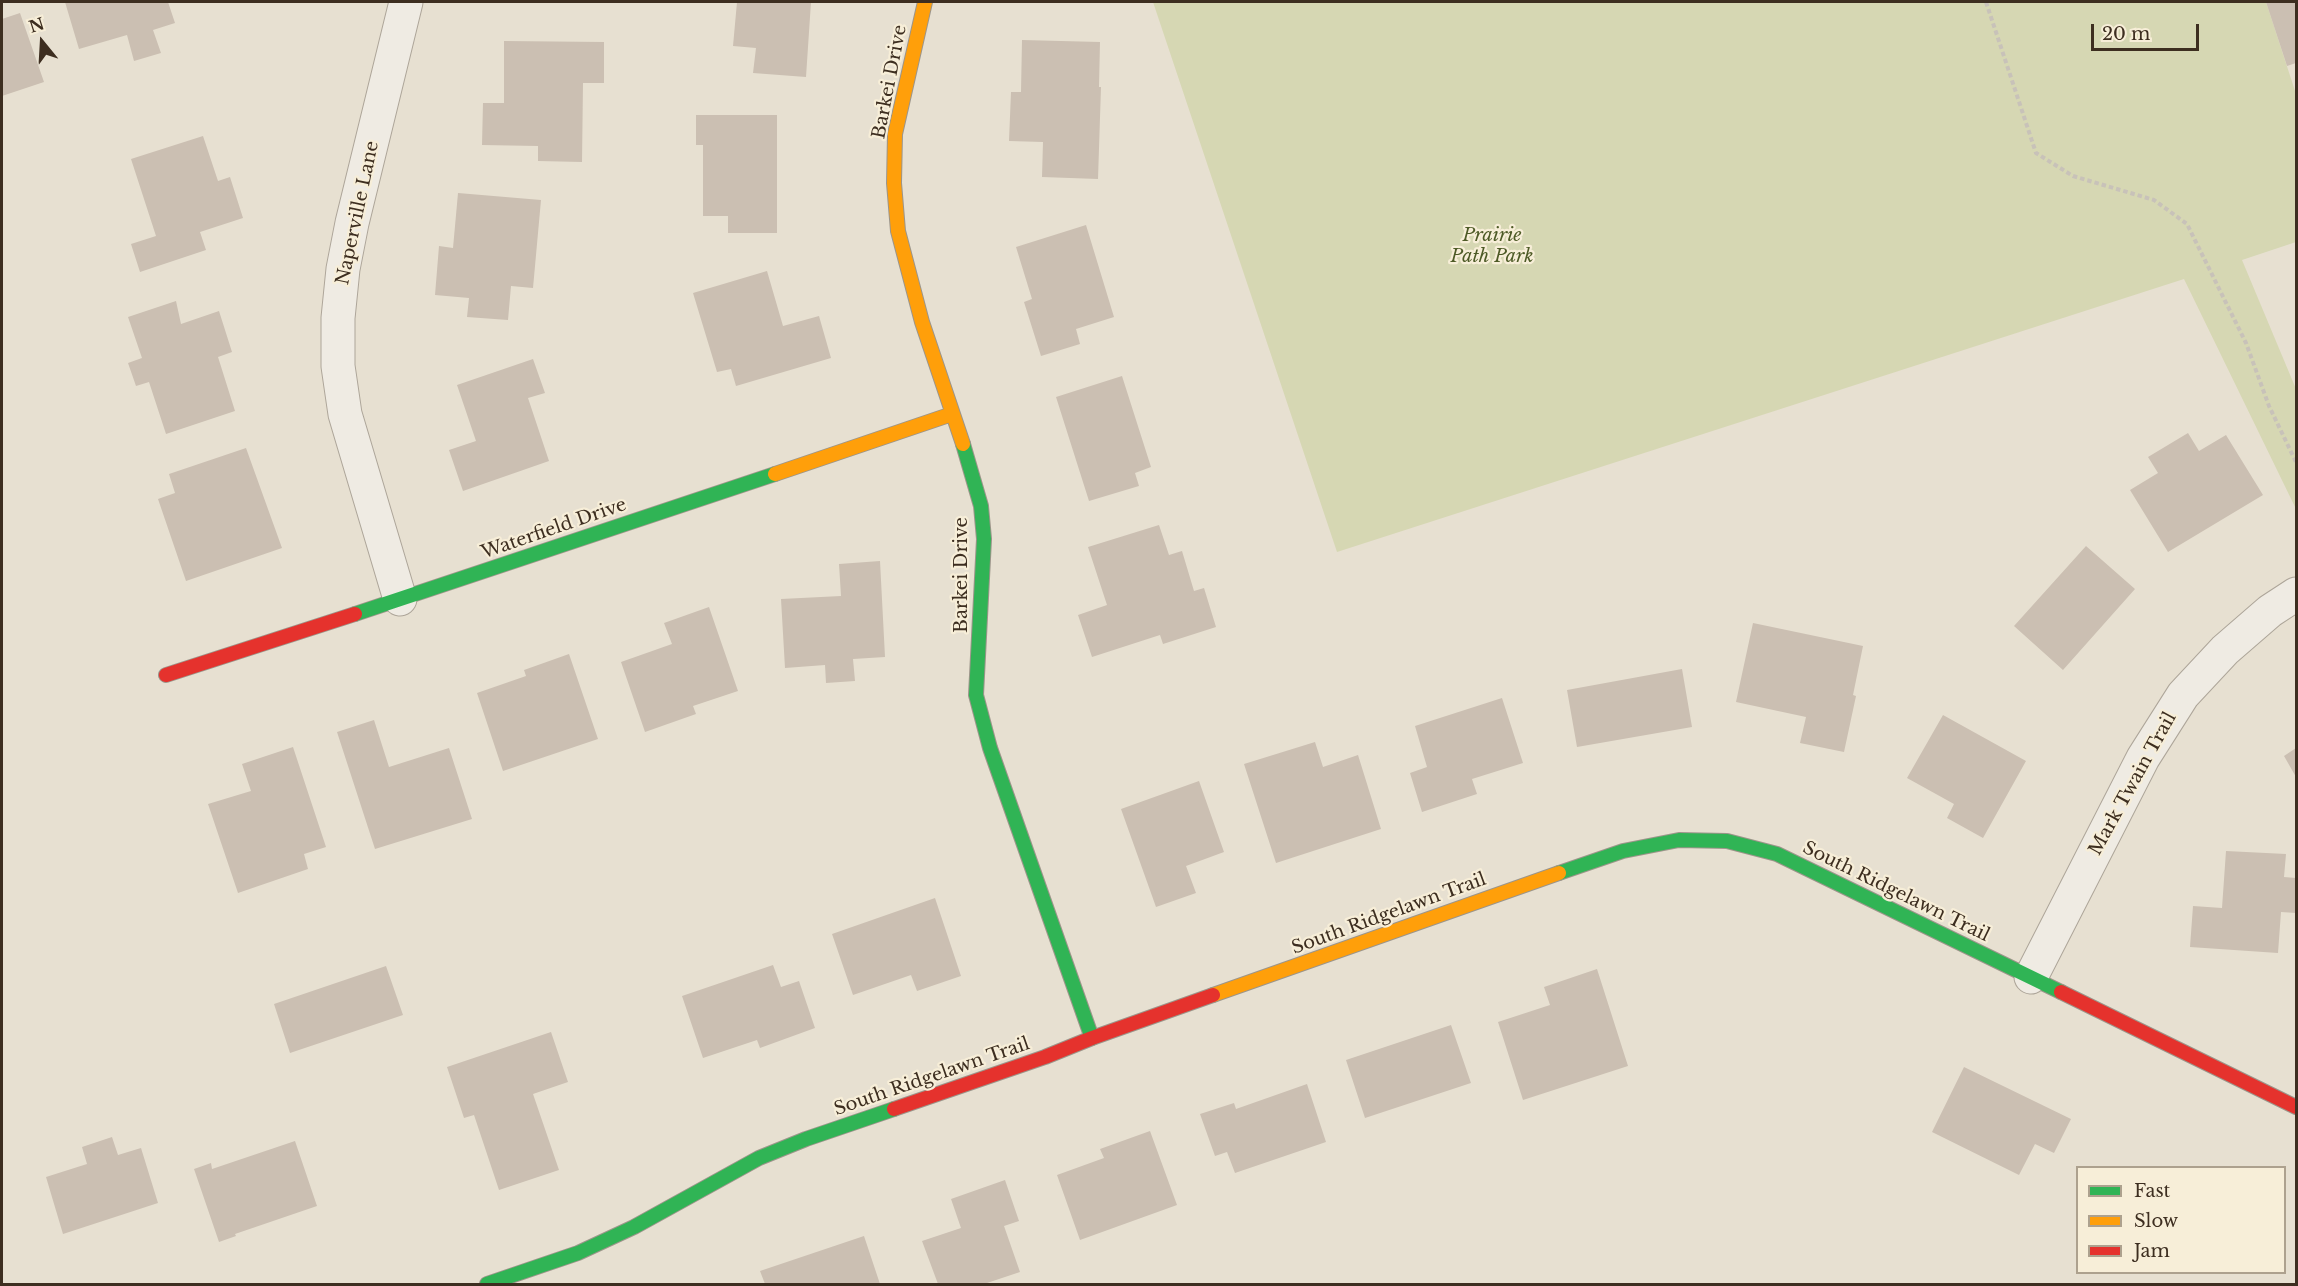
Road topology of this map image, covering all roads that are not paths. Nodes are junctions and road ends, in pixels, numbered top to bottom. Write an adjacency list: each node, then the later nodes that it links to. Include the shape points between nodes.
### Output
1 (406, 2): 5 (street, Naperville Lane, via 350,234 338,318 338,366 345,414)
2 (925, 2): 3 (street, Barkei Drive, via 895,134 894,183 898,231)
3 (952, 414): 5 (street, Waterfield Drive); 8 (street, Barkei Drive, via 972,474 984,539 976,695 990,748)
4 (2296, 594): 7 (street, Mark Twain Trail, via 2225,650 2182,695 2143,758)
5 (400, 599): 6 (street, Waterfield Drive)
6 (165, 675)
7 (2031, 977): 8 (street, South Ridgelawn Trail, via 1777,854 1727,841 1679,840 1623,851); 9 (street, South Ridgelawn Trail)
8 (1092, 1038): 10 (street, South Ridgelawn Trail, via 768,1155 634,1227)
9 (2296, 1107)
10 (525, 1278): 11 (street, South Ridgelawn Trail)
11 (487, 1284)

